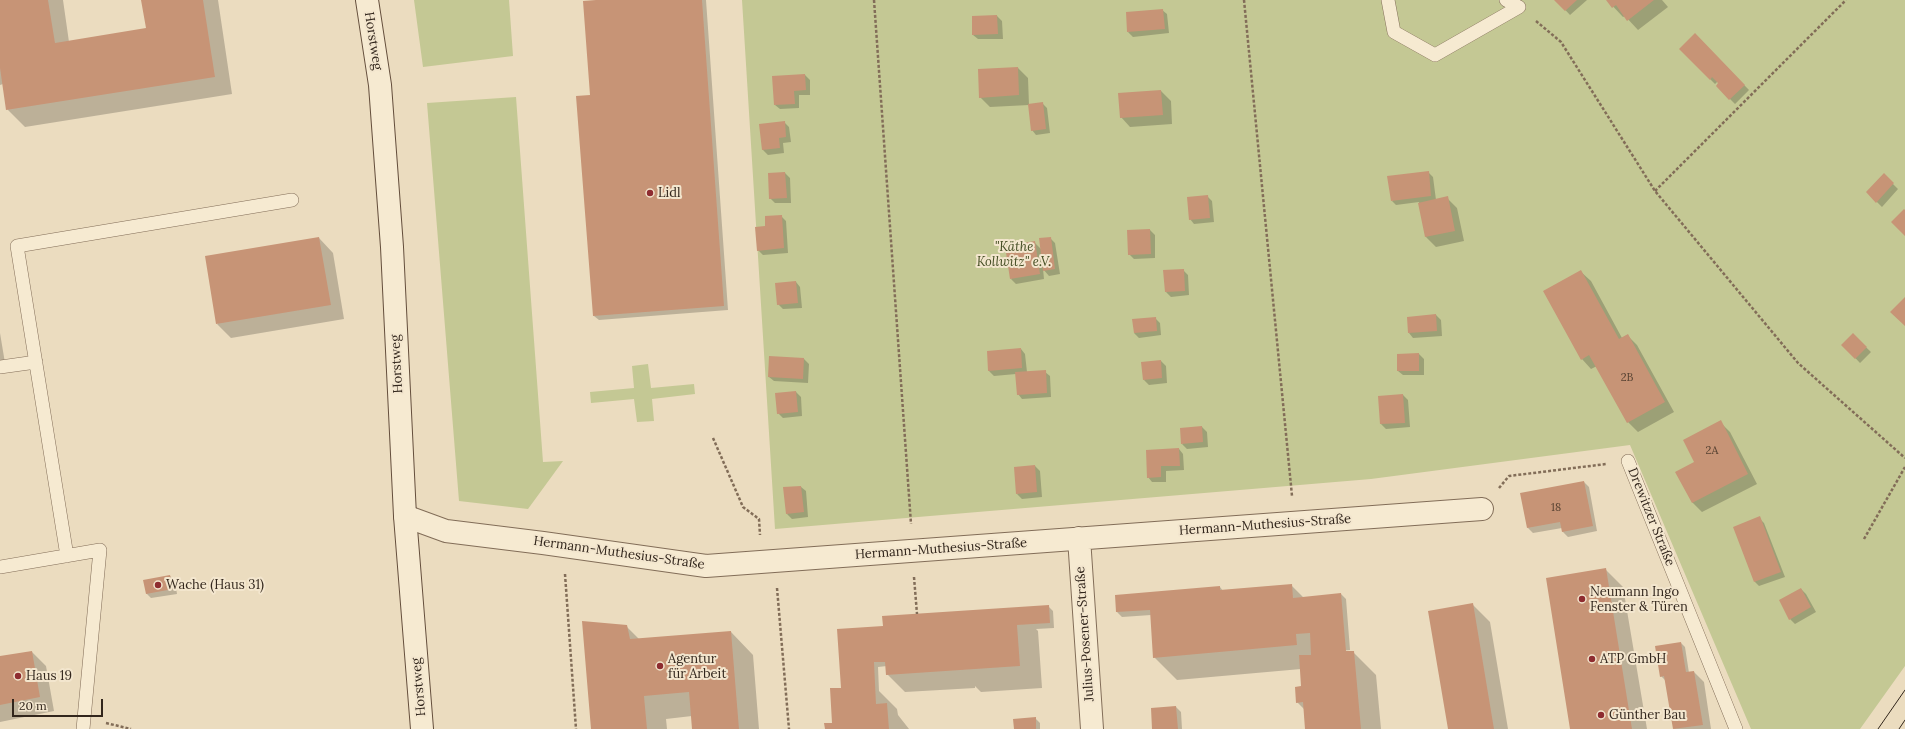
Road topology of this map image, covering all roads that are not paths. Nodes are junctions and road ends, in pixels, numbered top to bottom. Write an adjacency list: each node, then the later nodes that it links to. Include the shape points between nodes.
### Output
1 (367, 0): 9 (street, Horstweg, via 381,93 392,247)
2 (1388, 0): 3 (lane, via 1394,32 1436,55 1519,7)
3 (1506, 0)
4 (292, 200): 5 (lane, via 17,246)
5 (36, 362): 6 (lane); 11 (lane)
6 (0, 368)
7 (1628, 461): 16 (lane, Drewitzer Straße)
8 (1482, 508): 10 (street, Hermann-Muthesius-Straße)
9 (404, 516): 10 (street, Hermann-Muthesius-Straße, via 446,531 706,566); 14 (street, Horstweg)
10 (1079, 538): 15 (street, Julius-Posener-Straße)
11 (67, 556): 12 (lane); 13 (lane, via 100,550)
12 (0, 567)
13 (83, 729)
14 (422, 729)
15 (1092, 729)
16 (1736, 729)

